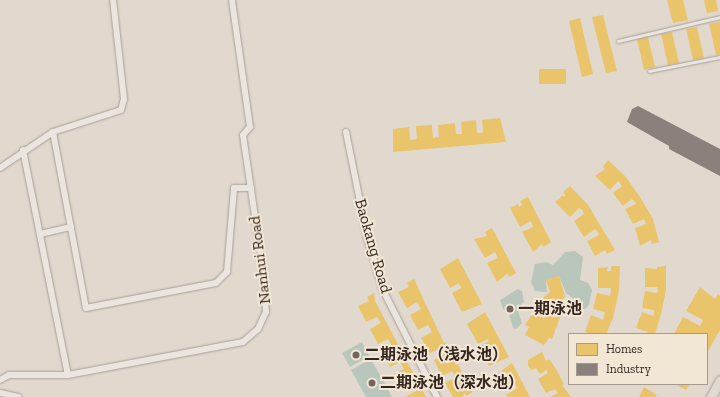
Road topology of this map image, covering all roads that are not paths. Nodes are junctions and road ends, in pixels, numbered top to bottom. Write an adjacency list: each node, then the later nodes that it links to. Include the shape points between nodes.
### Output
1 (113, 0): 7 (street, via 124,99 120,110)
2 (232, 0): 11 (street, Nanhui Road, via 250,127 243,135)
3 (720, 17): 4 (lane)
4 (618, 41)
5 (720, 57): 6 (lane)
6 (648, 71)
7 (53, 132): 9 (street); 12 (street)
8 (346, 132): 19 (street, Baokang Road, via 368,241 383,290)
9 (23, 150): 10 (street); 13 (street)
10 (0, 168)
11 (251, 188): 12 (street, via 234,188 227,272 216,283 86,308); 14 (street, Nanhui Road, via 266,312 258,328 243,342)
12 (71, 227): 13 (street)
13 (40, 234): 14 (street)
14 (68, 375): 15 (street, Nanhui Road, via 9,375)
15 (0, 380)
16 (720, 380): 20 (main road)
17 (1, 393): 18 (street)
18 (20, 397)
19 (437, 397)
20 (711, 397)

